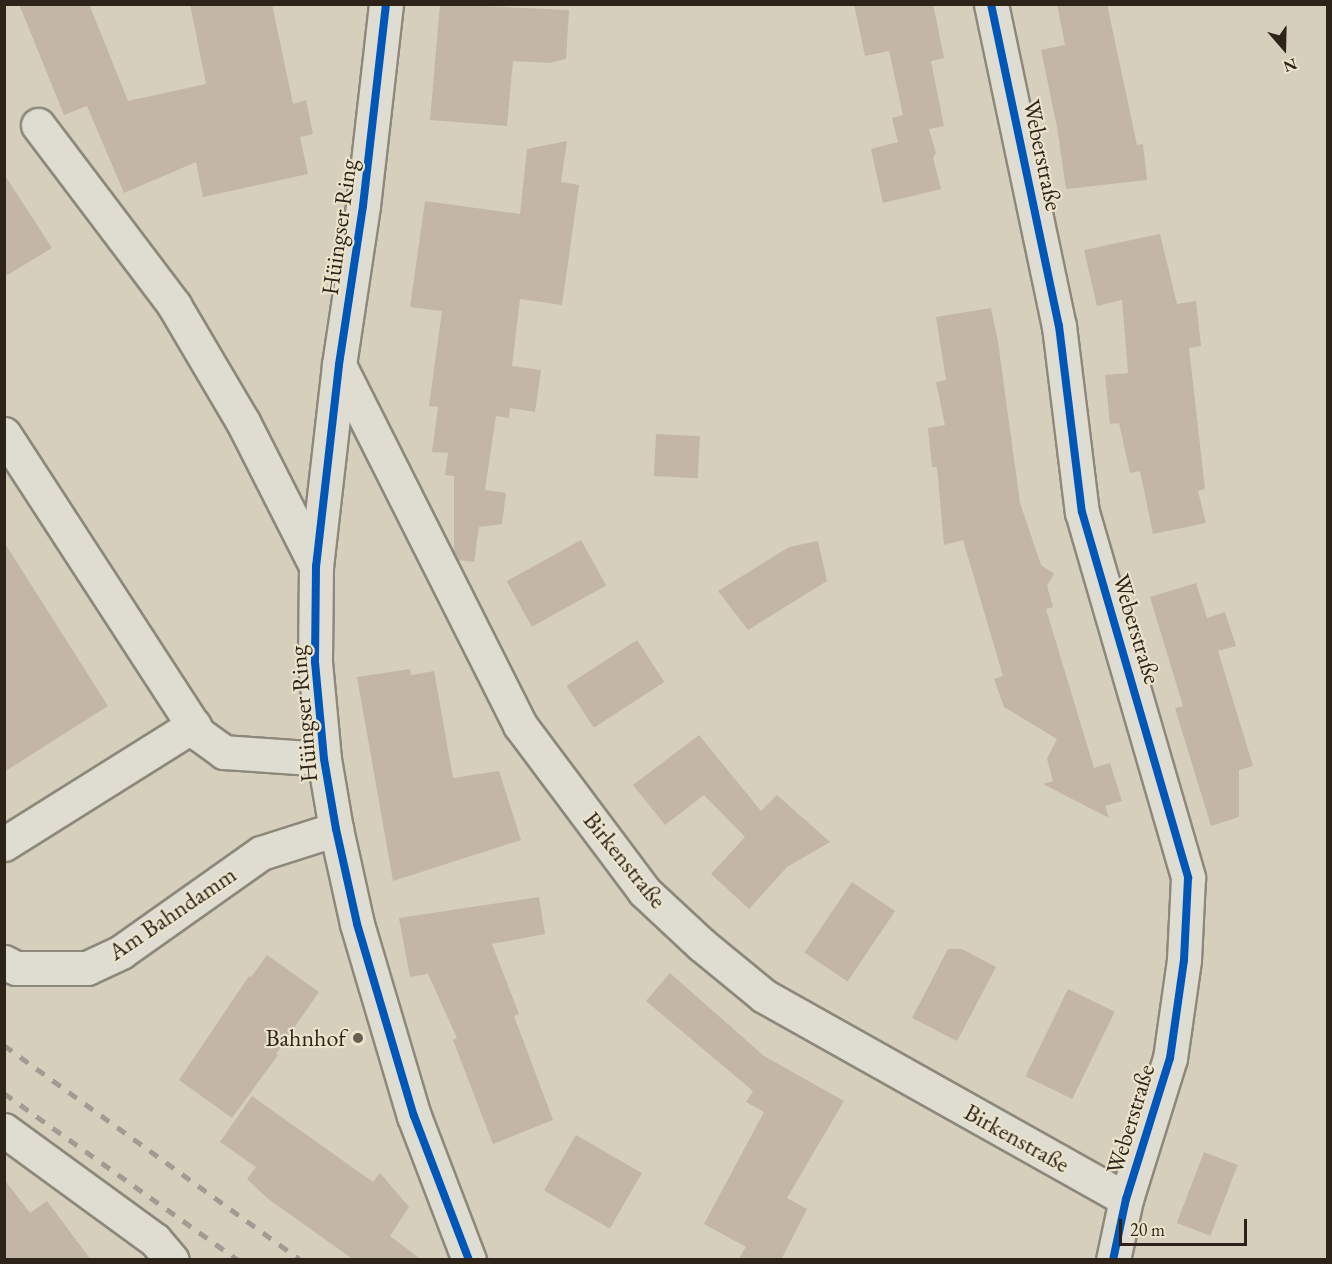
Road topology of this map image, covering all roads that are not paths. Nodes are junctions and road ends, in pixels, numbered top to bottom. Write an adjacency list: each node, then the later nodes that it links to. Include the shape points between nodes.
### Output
1 (386, 4): 4 (street, Hüingser Ring, via 363,206)
2 (991, 4): 13 (street, Weberstraße, via 1059,326 1082,512 1188,878 1184,960 1170,1058)
3 (38, 125): 6 (street, Hüingser Ring, via 174,305 243,422)
4 (339, 364): 6 (street, Hüingser Ring); 13 (street, Birkenstraße, via 520,724 644,891 764,996)
5 (4, 434): 7 (street)
6 (316, 566): 8 (street, Hüingser Ring, via 315,662)
7 (194, 724): 8 (street, via 199,734 224,752); 10 (street)
8 (324, 759): 9 (street, Hüingser Ring)
9 (336, 829): 11 (street, Am Bahndamm, via 261,853 121,952 87,968 16,968); 15 (street, Hüingser Ring, via 386,1029 414,1116)
10 (4, 844)
11 (4, 962)
12 (4, 1130): 14 (street, via 155,1240)
13 (1126, 1199): 16 (street, Weberstraße)
14 (172, 1260)
15 (469, 1260)
16 (1113, 1260)

